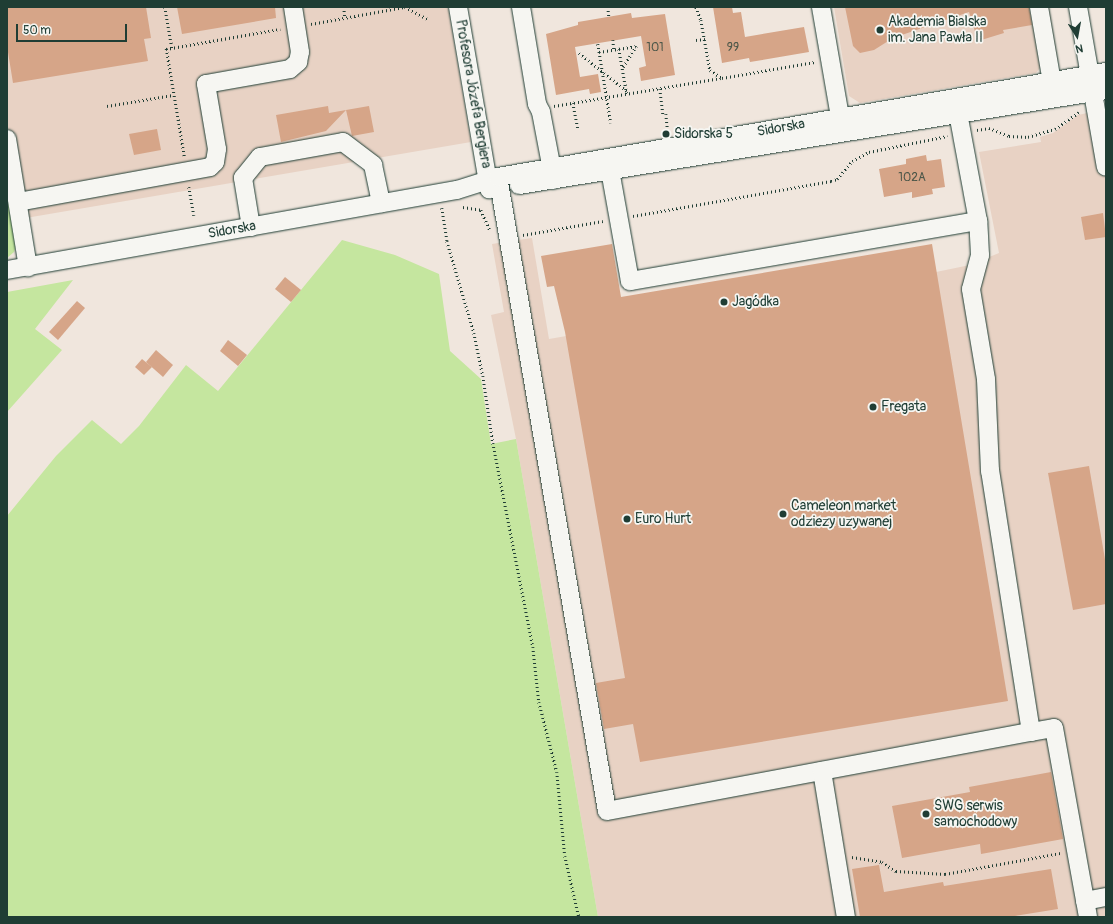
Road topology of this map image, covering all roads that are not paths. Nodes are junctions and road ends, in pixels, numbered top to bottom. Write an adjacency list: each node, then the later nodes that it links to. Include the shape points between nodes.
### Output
1 (293, 7): 16 (street, via 300,52 298,62 290,69 206,84 217,148 215,162 210,167)
2 (458, 7): 15 (street, Profesora Józefa Bergiera)
3 (521, 7): 14 (street)
4 (821, 7): 10 (street)
5 (1039, 7): 8 (street)
6 (1078, 7): 7 (street)
7 (1099, 83): 8 (street, Sidorska); 13 (street)
8 (1054, 90): 9 (street, Sidorska)
9 (956, 106): 10 (street, Sidorska); 18 (street)
10 (842, 125): 12 (street, Sidorska)
11 (7, 139): 16 (street)
12 (609, 165): 14 (street, Sidorska); 18 (street, via 630,281)
13 (1106, 167)
14 (552, 174): 15 (street, Sidorska)
15 (494, 184): 17 (street, Sidorska, via 459,198 439,193); 23 (street, Profesora Józefa Bergiera, via 607,811)
16 (18, 202): 20 (street)
17 (381, 204): 19 (street, Sidorska); 19 (street, via 374,165 343,142 260,157 243,178)
18 (978, 221): 22 (street, via 980,255 971,289 986,378 990,471)
19 (251, 227): 20 (street, Sidorska)
20 (28, 267): 21 (street, Sidorska)
21 (7, 270)
22 (1031, 732): 23 (street); 25 (street, via 1054,728)
23 (822, 771): 26 (street)
24 (1106, 897): 25 (street)
25 (1086, 909)
26 (846, 917)

